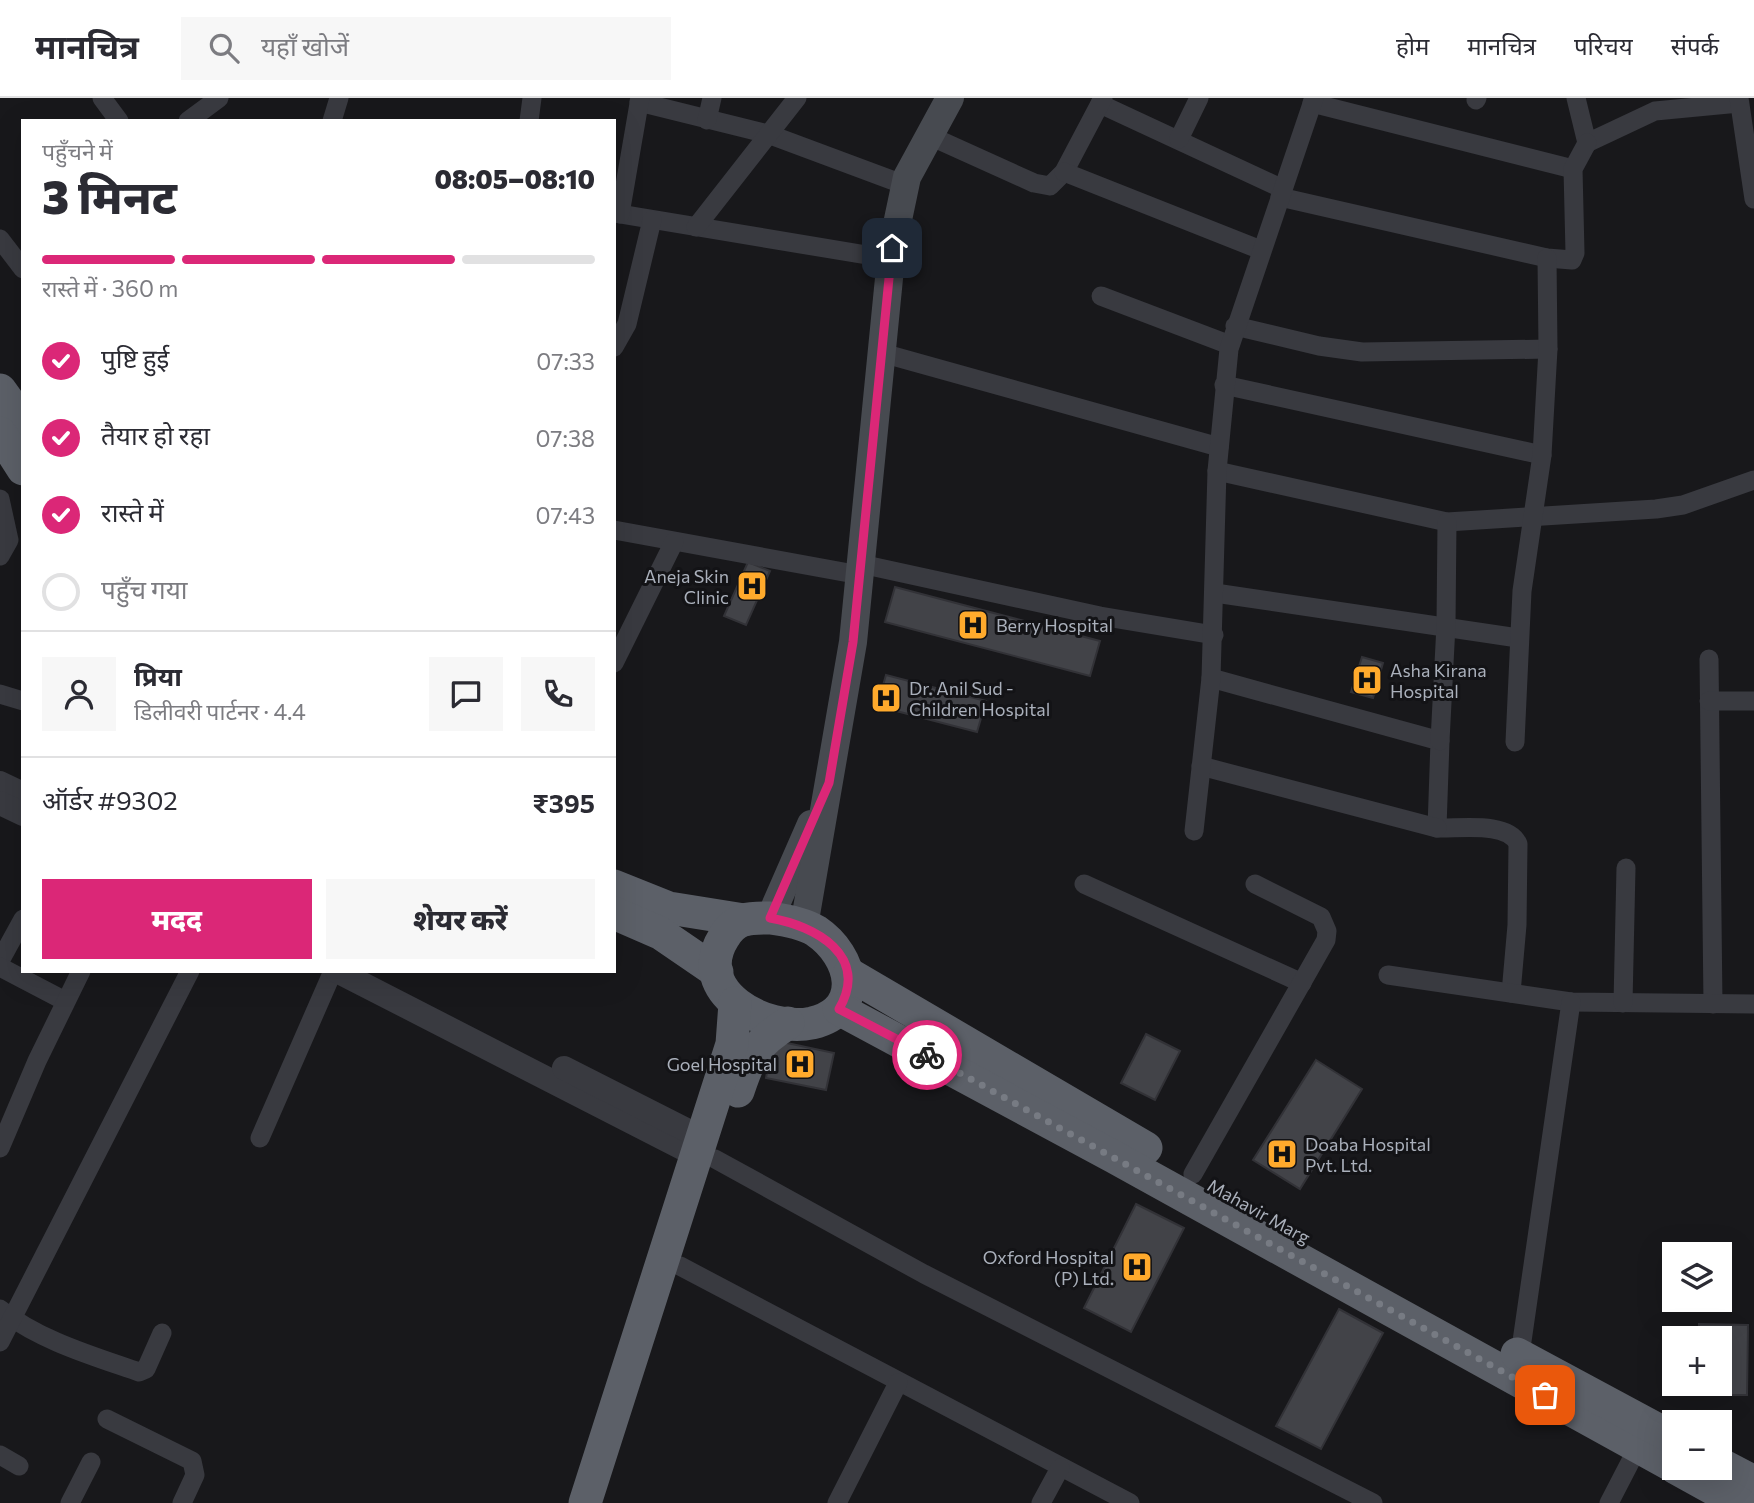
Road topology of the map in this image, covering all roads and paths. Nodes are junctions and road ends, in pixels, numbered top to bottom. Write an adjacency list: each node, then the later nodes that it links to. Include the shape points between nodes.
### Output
1 (102, 98): 13 (street)
2 (219, 98): 14 (street)
3 (532, 98): 15 (street)
4 (712, 98): 16 (street)
5 (797, 98): 17 (street)
6 (950, 98): 18 (main road)
7 (1199, 98): 19 (street)
8 (1576, 98): 20 (street)
9 (640, 100): 16 (street); 26 (street)
10 (1313, 100): 21 (street); 24 (street)
11 (1101, 101): 19 (street); 22 (street)
12 (1739, 101): 20 (street, via 1655,111); 25 (street)
13 (118, 119)
14 (191, 119)
15 (529, 119)
16 (707, 120): 17 (street)
17 (768, 134): 23 (street); 28 (street)
18 (930, 135): 22 (street, via 1044,186 1055,185); 23 (main road)
19 (1179, 139): 24 (street)
20 (1587, 143): 21 (street)
21 (1573, 169): 31 (street, via 1575,257)
22 (1064, 172): 30 (street)
23 (905, 185): 32 (main road)
24 (1281, 193): 30 (street); 31 (street)
25 (1754, 199)
26 (617, 214): 27 (street)
27 (652, 220): 28 (street); 36 (street, via 627,324)
28 (696, 227): 32 (street)
29 (0, 239): 33 (street)
30 (1261, 250): 35 (street)
31 (1547, 258): 37 (street)
32 (891, 259): 38 (main road)
33 (21, 266)
34 (1101, 296): 35 (street)
35 (1233, 336): 37 (street, via 1362,352); 39 (street)
36 (616, 343)
37 (1548, 349): 43 (street)
38 (882, 353): 41 (street); 52 (main road)
39 (1224, 385): 41 (street); 43 (street)
40 (0, 390): 42 (highway)
41 (1219, 447): 44 (street)
42 (11, 449)
43 (1542, 455): 47 (street)
44 (1217, 471): 48 (street); 53 (street)
45 (1754, 480): 47 (street, via 1683,505)
46 (0, 499): 51 (street, via 9,540)
47 (1533, 519): 48 (street); 56 (street)
48 (1447, 522): 54 (street)
49 (616, 530): 50 (street)
50 (674, 542): 52 (street); 57 (street)
51 (0, 556)
52 (861, 570): 55 (street); 68 (main road)
53 (1215, 593): 54 (street); 55 (street)
54 (1446, 625): 56 (street); 64 (street)
55 (1214, 635): 59 (street)
56 (1518, 638): 65 (street)
57 (616, 659)
58 (1709, 659): 62 (street)
59 (1211, 678): 64 (street); 66 (street)
60 (0, 694): 61 (street)
61 (21, 700)
62 (1710, 701): 63 (street); 98 (street)
63 (1754, 701)
64 (1440, 741): 72 (street)
65 (1515, 741)
66 (1201, 766): 72 (street); 73 (street)
67 (0, 783): 69 (street)
68 (829, 783): 79 (main road); 81 (main road)
69 (21, 793)
70 (0, 803): 71 (street)
71 (21, 813)
72 (1437, 828): 93 (street, via 1504,831 1518,844)
73 (1194, 831)
74 (1626, 868): 97 (street)
75 (1084, 884): 92 (street)
76 (1255, 884): 92 (street, via 1325,923 1326,940)
77 (616, 887): 79 (highway, via 669,908)
78 (616, 914): 84 (highway, via 660,933)
79 (757, 919): 81 (highway); 84 (highway, via 731,927 717,953)
80 (21, 923): 82 (street)
81 (804, 926): 90 (highway, via 835,947)
82 (0, 961)
83 (0, 967): 94 (street)
84 (717, 972): 96 (highway)
85 (80, 973): 94 (street)
86 (189, 973): 107 (street)
87 (334, 973): 102 (street)
88 (339, 973): 104 (street)
89 (377, 973): 104 (street)
90 (849, 974): 100 (highway, via 847,995); 105 (highway, Mahavir Marg)
91 (1388, 975): 93 (street)
92 (1302, 983): 105 (street)
93 (1511, 993): 95 (street)
94 (65, 1001): 103 (street)
95 (1571, 1002): 97 (street); 110 (street)
96 (734, 1003): 101 (highway, via 765,1021); 104 (highway, via 732,1044)
97 (1623, 1003): 98 (street)
98 (1713, 1004): 99 (street)
99 (1754, 1004)
100 (839, 1009): 101 (highway, via 827,1019); 114 (highway, Mahavir Marg)
101 (788, 1023): 104 (highway, via 765,1037 749,1055)
102 (260, 1138)
103 (0, 1148)
104 (704, 1151): 106 (highway); 125 (highway); 130 (street, via 924,1274)
105 (1193, 1174): 110 (highway, Mahavir Marg)
106 (680, 1266): 111 (street); 126 (highway)
107 (7, 1315): 108 (street, via 77,1350 139,1372 146,1369); 109 (street)
108 (162, 1333)
109 (0, 1342)
110 (1520, 1355): 113 (highway, Mahavir Marg)
111 (898, 1383): 119 (street, via 1011,1438); 127 (street)
112 (107, 1419): 124 (street, via 192,1461 195,1475)
113 (1662, 1432)
114 (1638, 1447): 116 (highway, Mahavir Marg); 131 (street)
115 (0, 1455): 118 (street)
116 (1662, 1460)
117 (91, 1462): 123 (street)
118 (19, 1466)
119 (1060, 1468): 128 (street); 129 (street)
120 (1732, 1470): 122 (highway)
121 (1698, 1480): 132 (highway, Mahavir Marg)
122 (1754, 1482)
123 (70, 1503)
124 (182, 1503)
125 (585, 1503)
126 (604, 1503)
127 (837, 1503)
128 (1041, 1503)
129 (1130, 1503)
130 (1373, 1503)
131 (1609, 1503)
132 (1739, 1503)

